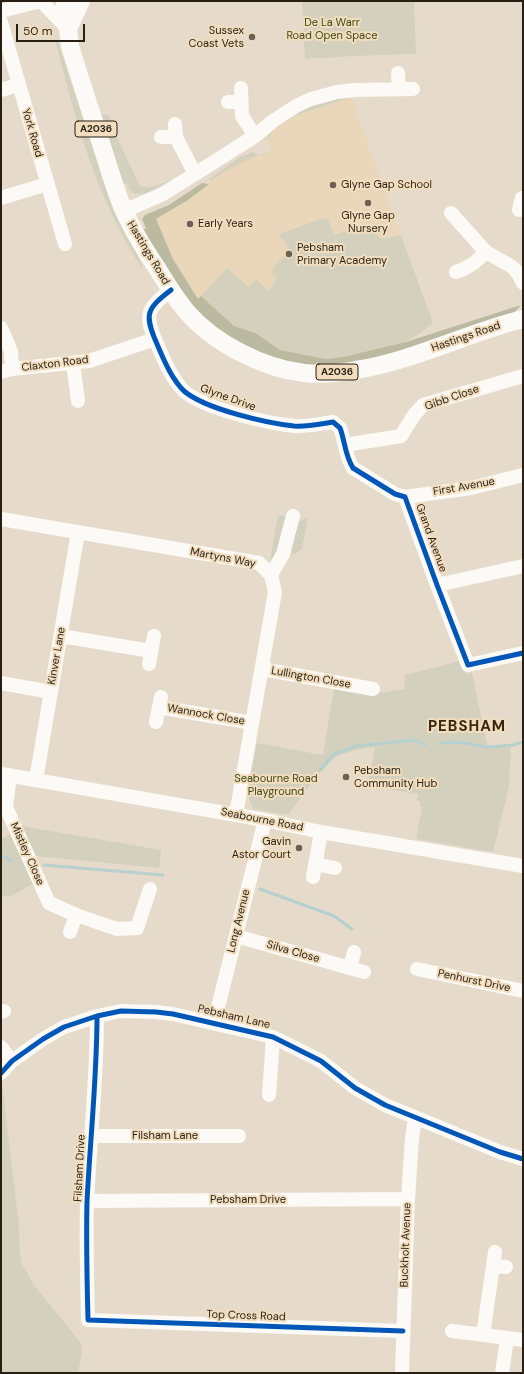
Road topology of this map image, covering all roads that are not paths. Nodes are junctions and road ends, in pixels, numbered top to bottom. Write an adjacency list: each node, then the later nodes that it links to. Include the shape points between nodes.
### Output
1 (41, 1): 4 (street); 6 (street)
2 (65, 1): 6 (main road, Hastings Road / A2036, via 64,16)
3 (81, 1): 6 (main road)
4 (1, 10)
5 (1, 22): 8 (street, York Road)
6 (68, 28): 16 (main road, Hastings Road / A2036, via 70,46)
7 (398, 73): 11 (street, via 406,89 355,90 311,99 273,121)
8 (18, 85): 10 (street); 14 (street, York Road)
9 (241, 88): 11 (street, via 234,102)
10 (1, 90)
11 (255, 136): 13 (street)
12 (161, 138): 13 (street, via 175,131)
13 (195, 174): 16 (street, via 163,194)
14 (47, 184): 15 (street); 18 (street, York Road)
15 (1, 198)
16 (124, 211): 22 (main road, Hastings Road / A2036, via 145,251)
17 (451, 213): 19 (street)
18 (65, 244)
19 (486, 252): 20 (street, via 473,264); 21 (street, via 511,266)
20 (456, 272)
21 (523, 283)
22 (171, 290): 23 (main road, Hastings Road / A2036, via 204,330 222,343 261,362 304,373 357,370 394,361); 25 (street, Glyne Drive, via 156,302 150,313)
23 (523, 319)
24 (1, 328): 27 (street, via 10,351)
25 (155, 339): 26 (street, Claxton Road, via 89,361); 30 (street, Glyne Drive, via 170,373 184,391 202,402 268,422 295,426 333,422 340,428)
26 (73, 363): 27 (street, Claxton Road); 29 (street)
27 (7, 370)
28 (523, 376): 30 (street, Gibb Close, via 423,405 401,436)
29 (78, 401)
30 (345, 446): 32 (street, Grand Avenue, via 353,468 395,494)
31 (523, 475): 32 (street, First Avenue, via 471,488)
32 (405, 497): 38 (street, Grand Avenue)
33 (293, 516): 37 (street, via 284,554)
34 (1, 519): 35 (street, Martyns Way)
35 (78, 532): 37 (street, Martyns Way, via 259,563); 39 (street, Kinver Lane)
36 (523, 566): 38 (street)
37 (271, 574): 42 (street, via 275,592)
38 (437, 585): 41 (street, Grand Avenue, via 468,665)
39 (61, 636): 40 (street, via 150,657); 45 (street, Kinver Lane)
40 (154, 636)
41 (523, 653)
42 (262, 669): 44 (street, Lullington Close); 47 (street)
43 (1, 683): 45 (street)
44 (366, 684)
45 (51, 692): 49 (street, Kinver Lane)
46 (156, 722): 47 (street, Wannock Close, via 160,702)
47 (252, 723): 50 (street)
48 (6, 775): 49 (street, Seabourne Road); 56 (street, Mistley Close, via 6,807 49,903)
49 (36, 780): 50 (street, Seabourne Road)
50 (236, 815): 51 (street, Seabourne Road)
51 (265, 820): 52 (street, Seabourne Road); 58 (street, Long Avenue)
52 (321, 832): 53 (street, Seabourne Road); 54 (street, via 314,870)
53 (523, 866)
54 (335, 868)
55 (150, 889): 56 (street, Mistley Close, via 137,928 117,929)
56 (76, 915): 57 (street)
57 (70, 932)
58 (236, 936): 60 (street, Silva Close); 65 (street, Long Avenue)
59 (354, 952): 60 (street)
60 (350, 968): 61 (street, Silva Close)
61 (364, 972)
62 (422, 974): 63 (street, Penhurst Drive)
63 (523, 991)
64 (96, 1016): 65 (street, Pebsham Lane, via 121,1012 156,1012); 68 (street, Pebsham Lane, via 64,1027); 72 (street, Filsham Drive, via 97,1053)
65 (214, 1023): 66 (street, Pebsham Lane)
66 (273, 1037): 70 (street); 71 (street, Pebsham Lane, via 321,1061 355,1088)
67 (1, 1048): 68 (street)
68 (12, 1061): 69 (street, Pebsham Lane)
69 (1, 1073)
70 (269, 1095)
71 (415, 1118): 74 (street, Pebsham Lane); 75 (street, Buckholt Avenue)
72 (92, 1136): 73 (street, Filsham Lane); 76 (street, Filsham Drive)
73 (239, 1136)
74 (523, 1159)
75 (408, 1199): 76 (street, Pebsham Drive); 79 (street, Buckholt Avenue)
76 (88, 1201): 78 (street, Filsham Drive)
77 (498, 1262): 81 (street)
78 (88, 1320): 79 (street, Top Cross Road)
79 (403, 1331): 84 (street, Buckholt Avenue)
80 (452, 1331): 81 (street)
81 (483, 1335): 82 (street)
82 (507, 1338): 83 (street); 85 (street)
83 (523, 1340)
84 (402, 1373)
85 (502, 1373)

